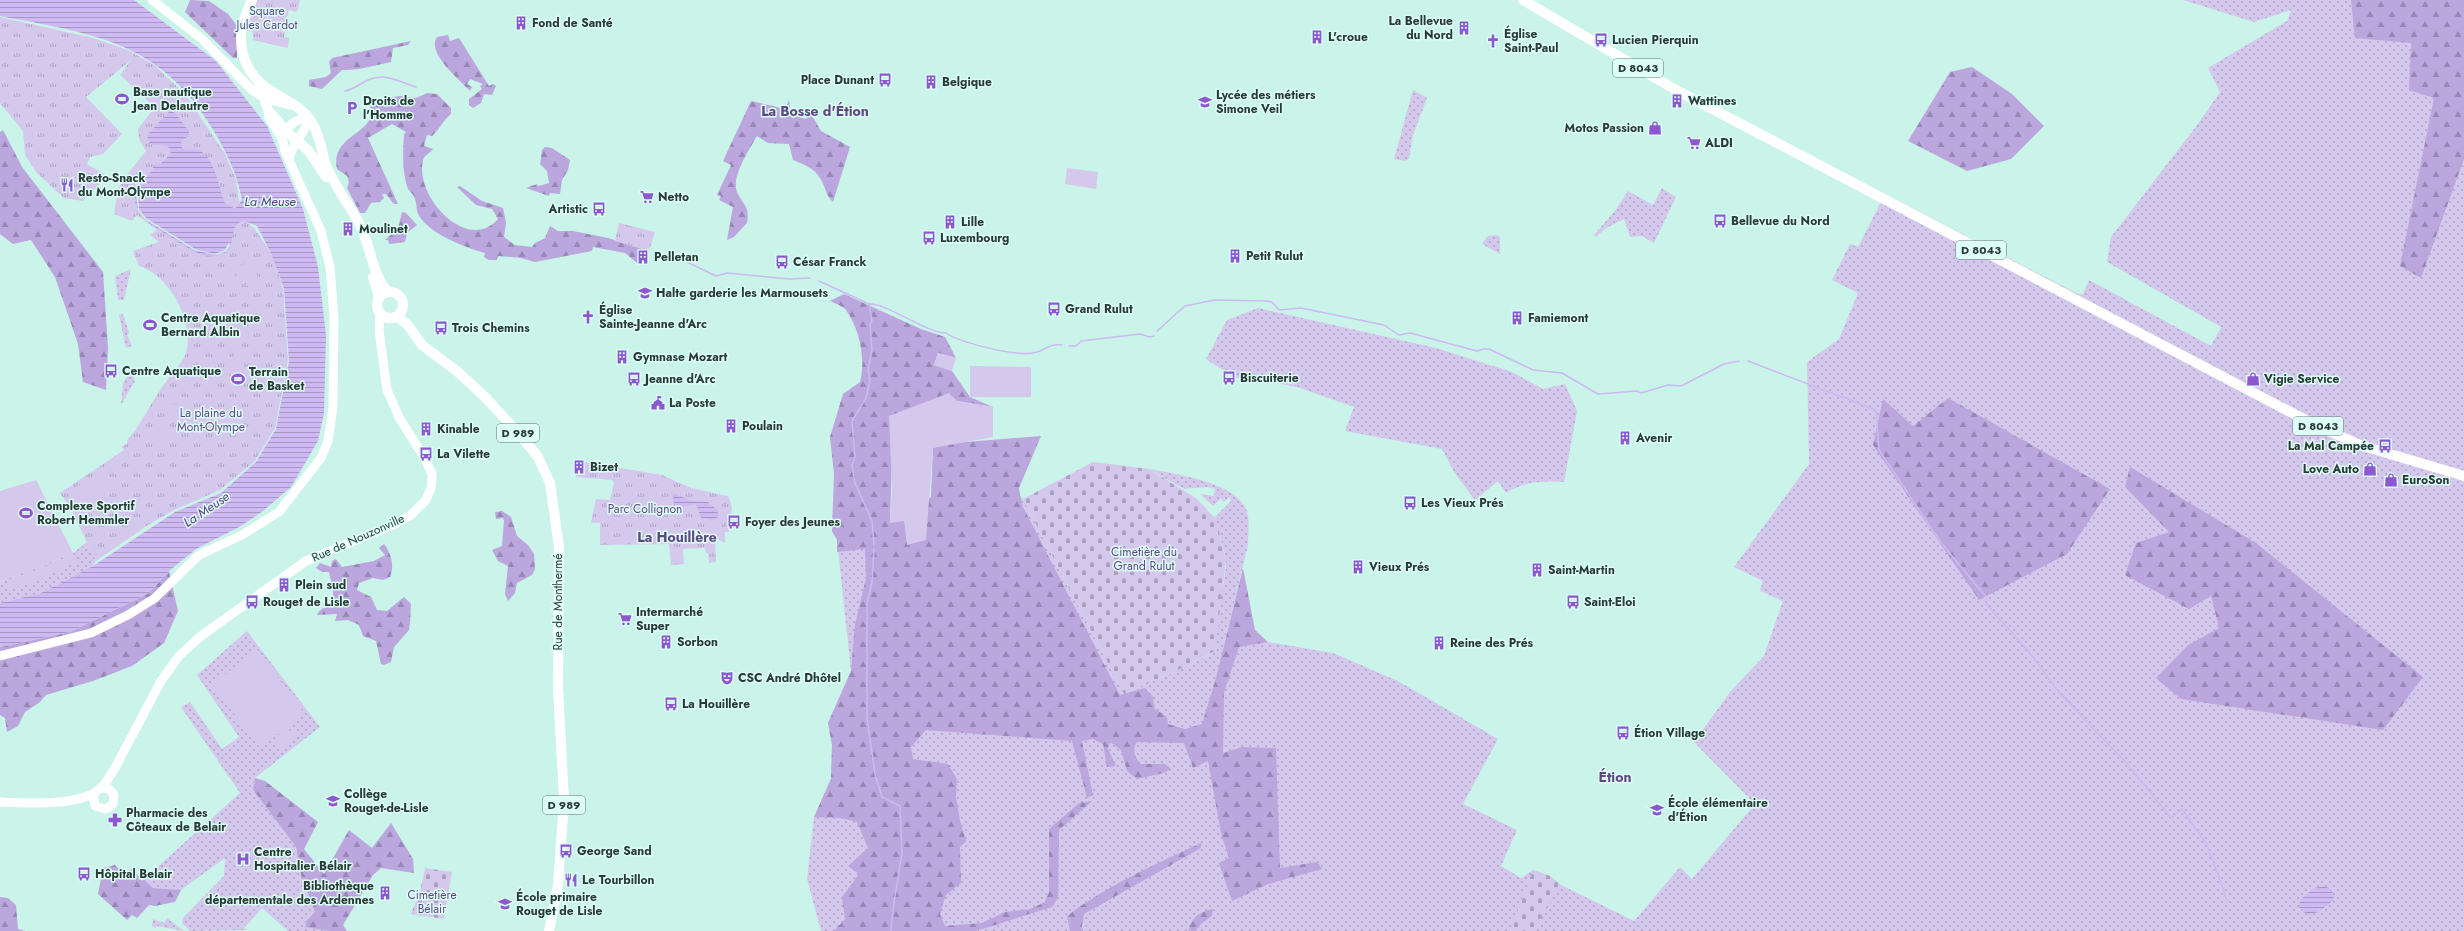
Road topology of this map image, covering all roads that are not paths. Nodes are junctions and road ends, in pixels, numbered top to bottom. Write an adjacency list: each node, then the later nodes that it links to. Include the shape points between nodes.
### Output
1 (152, 0): 4 (main road, via 202,39)
2 (252, 0): 5 (main road, via 242,24 241,40 244,59)
3 (1523, 0): 16 (main road, D 8043, via 1676,90 2317,426 2364,446)
4 (230, 68): 6 (main road); 8 (main road)
5 (261, 84): 6 (main road); 7 (main road)
6 (264, 98): 7 (main road); 8 (main road)
7 (294, 106): 9 (main road)
8 (268, 110): 10 (main road, Rue de Nouzonville)
9 (309, 118): 10 (main road, via 296,120); 11 (main road, via 308,124); 13 (main road, via 317,134 326,165 359,224 378,276)
10 (284, 134): 11 (main road, Rue de Nouzonville); 12 (main road)
11 (296, 139): 12 (main road, via 291,148); 14 (main road, Rue de Nouzonville, via 314,157 355,226)
12 (290, 160): 17 (main road, via 321,231 330,267 334,317 333,407 328,441 320,458 279,512 242,535 199,555 154,598 128,615 91,633)
13 (388, 292): 14 (main road); 15 (main road, via 402,299)
14 (379, 298): 15 (main road, Rue de Nouzonville, via 377,306)
15 (392, 315): 18 (main road, Rue de Nouzonville, via 383,324 382,343 386,380 390,398 432,474 432,484 426,500 411,515 395,524 306,561 201,636 179,656 161,681); 23 (main road, Rue de Monthermé / D 989, via 410,329 422,345 458,372 521,436 538,457 550,483 558,547 558,687 564,801 558,880)
16 (2464, 476)
17 (0, 656)
18 (114, 768): 19 (main road, Rue de Nouzonville); 20 (main road, Rue de Nouzonville, via 110,778)
19 (101, 788): 20 (main road); 21 (main road, Rue de Nouzonville)
20 (110, 790): 21 (main road, Rue de Nouzonville, via 114,800 111,807 101,809)
21 (94, 799): 22 (main road, Rue de Nouzonville, via 48,803)
22 (0, 802)
23 (549, 931)

